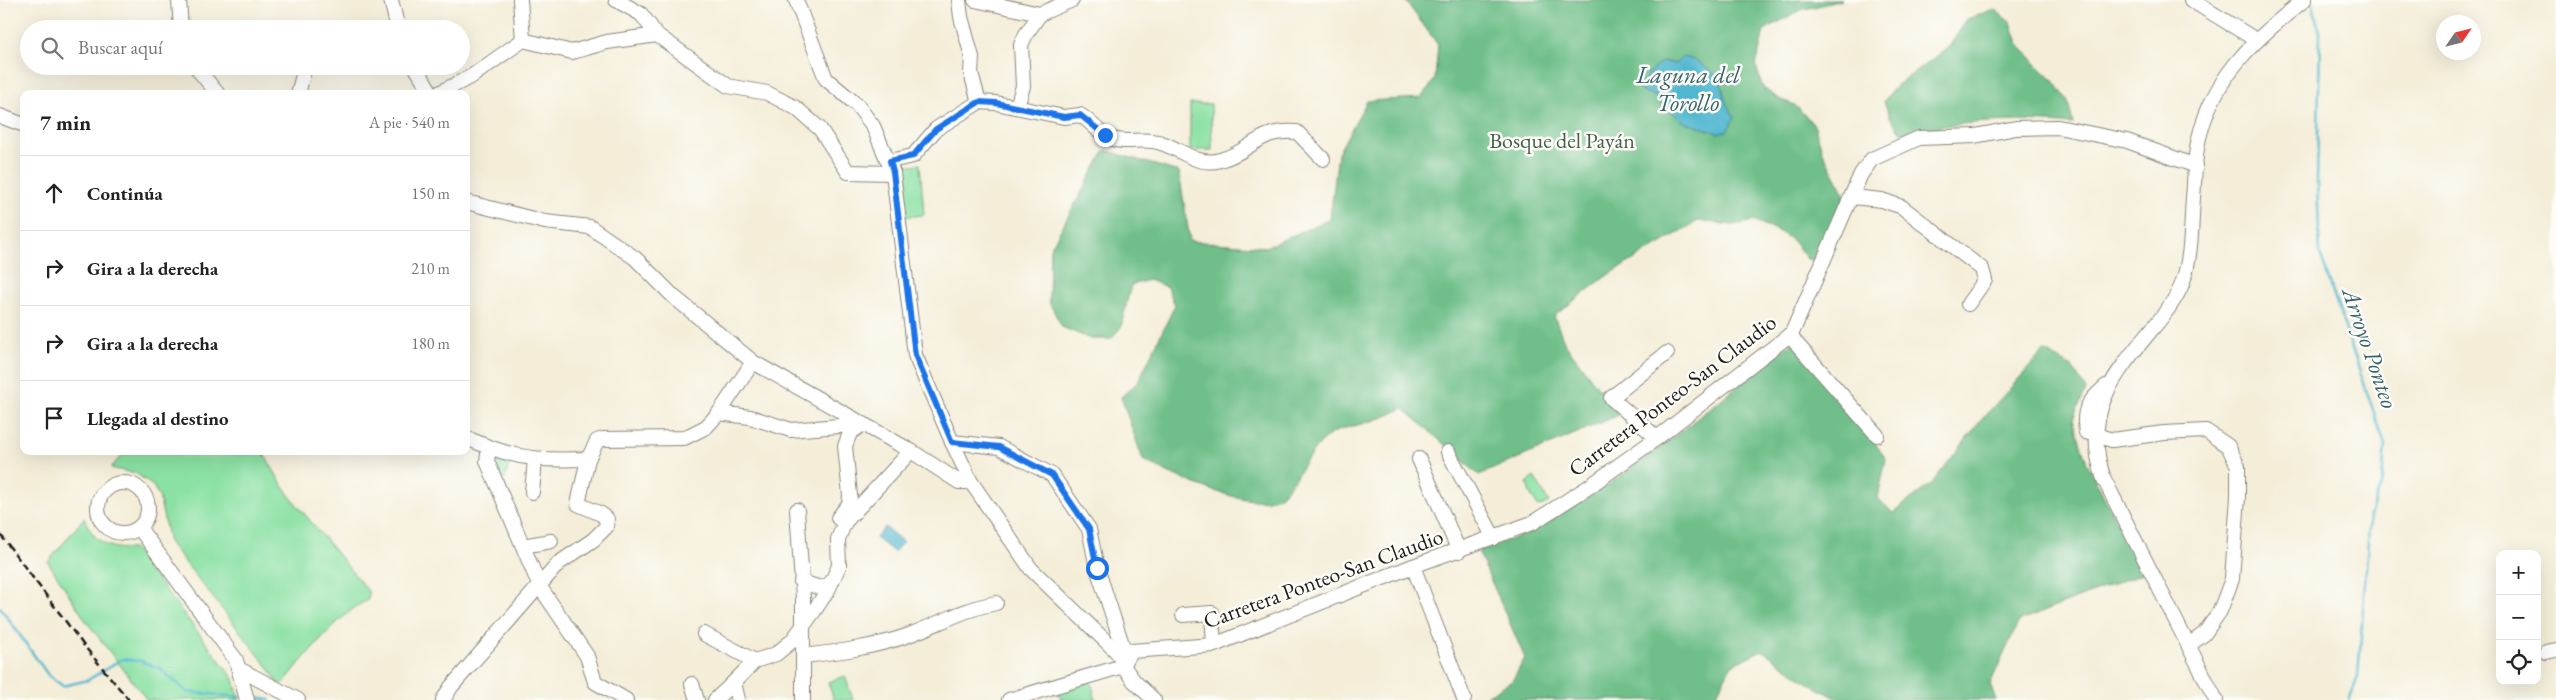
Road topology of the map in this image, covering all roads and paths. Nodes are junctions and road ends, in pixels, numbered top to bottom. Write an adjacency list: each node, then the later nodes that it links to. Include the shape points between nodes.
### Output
1 (179, 0): 12 (street)
2 (391, 0): 13 (street)
3 (520, 0): 15 (street)
4 (616, 0): 14 (street, via 641,14)
5 (796, 0): 30 (street, via 826,79 857,105 873,126)
6 (959, 0): 24 (street)
7 (975, 0): 11 (street)
8 (1072, 0): 11 (street)
9 (2191, 0): 16 (street)
10 (2304, 0): 16 (street)
11 (1040, 14): 25 (street, via 1021,45 1023,86)
12 (180, 20)
13 (396, 20)
14 (657, 35): 15 (street, via 607,42 572,52); 30 (street, via 728,86 767,93 796,108 820,129 848,172)
15 (523, 40): 23 (street, via 472,76)
16 (2256, 40): 29 (street, via 2216,90 2198,138)
17 (202, 75): 20 (street)
18 (303, 75): 21 (street)
19 (420, 75): 22 (street)
20 (215, 90)
21 (299, 90)
22 (430, 90)
23 (445, 90)
24 (979, 102): 25 (street); 30 (street, via 936,129 913,156)
25 (1017, 107): 28 (street, via 1064,117 1080,115 1110,138 1119,141 1153,140 1194,160 1219,161 1239,153 1264,135 1282,131 1297,132)
26 (0, 116): 27 (street)
27 (20, 124)
28 (1323, 159)
29 (2196, 166): 31 (street, Carretera Ponteo-San Claudio, via 2127,141 2058,127 2016,128 1975,136 1919,138 1899,145 1872,158); 39 (street, via 2188,257 2182,284 2165,312 2112,380 2101,401)
30 (891, 167): 43 (street, via 915,355)
31 (1852, 197): 33 (street, via 1882,200 1902,208 1982,269 1985,280); 34 (street, Carretera Ponteo-San Claudio)
32 (470, 203): 36 (street, via 545,222 590,227 635,258 674,297)
33 (1968, 304)
34 (1789, 335): 40 (street); 41 (street, Carretera Ponteo-San Claudio)
35 (1667, 353): 41 (street, via 1611,398)
36 (753, 362): 37 (street); 38 (street)
37 (719, 413): 38 (street, via 750,417 791,430); 49 (street, via 706,427 684,438 597,441)
38 (863, 424): 45 (street); 55 (street, via 850,433 845,446 850,495 838,518)
39 (2095, 434): 70 (street, via 2097,459 2104,479); 70 (street, via 2112,440 2164,432 2206,431 2228,446 2238,466 2232,579 2220,611 2204,634)
40 (1877, 435)
41 (1657, 438): 54 (street, Carretera Ponteo-San Claudio, via 1532,523)
42 (470, 440): 44 (street)
43 (952, 442): 50 (street); 73 (street, via 999,447 1052,475 1089,529 1097,568 1123,647)
44 (489, 447): 48 (street); 57 (street, via 487,461)
45 (911, 451): 50 (street, via 959,482); 55 (street, via 845,522)
46 (1448, 452): 54 (street)
47 (1419, 459): 58 (street)
48 (535, 460): 49 (street); 51 (street)
49 (588, 460): 62 (street, via 578,504 601,514 607,519 606,527 559,563)
50 (971, 482): 73 (street, via 1031,569 1117,652)
51 (532, 492)
52 (797, 510): 60 (street)
53 (140, 529): 74 (street, via 236,660)
54 (1494, 538): 58 (street, Carretera Ponteo-San Claudio)
55 (838, 539): 61 (street, via 839,566)
56 (551, 541): 57 (street)
57 (523, 546): 62 (street)
58 (1459, 551): 59 (street, Carretera Ponteo-San Claudio)
59 (1413, 566): 69 (street, Carretera Ponteo-San Claudio); 79 (street)
60 (801, 582): 61 (street, via 820,588); 63 (street)
61 (830, 584): 63 (street, via 815,596); 65 (street)
62 (540, 587): 81 (street); 82 (street, via 587,656 596,682)
63 (803, 598): 65 (street, via 809,604); 67 (street)
64 (996, 603): 71 (street, via 972,607 909,635 863,648)
65 (818, 605): 67 (street)
66 (1183, 614): 69 (street, via 1212,613)
67 (802, 626): 71 (street); 72 (street, via 792,641 776,654)
68 (704, 634): 72 (street)
69 (1214, 645): 73 (street, Carretera Ponteo-San Claudio, via 1131,651)
70 (2189, 645): 88 (street)
71 (803, 656): 86 (street)
72 (755, 661): 75 (street)
73 (1123, 664): 78 (street); 87 (street, via 1134,681)
74 (239, 669): 77 (street); 80 (street)
75 (734, 682): 84 (street); 85 (street)
76 (692, 684): 83 (street)
77 (246, 696)
78 (1017, 699)
79 (1464, 699)
80 (298, 700)
81 (442, 700)
82 (626, 700)
83 (697, 700)
84 (715, 700)
85 (738, 700)
86 (803, 700)
87 (1154, 700)
88 (2216, 700)

